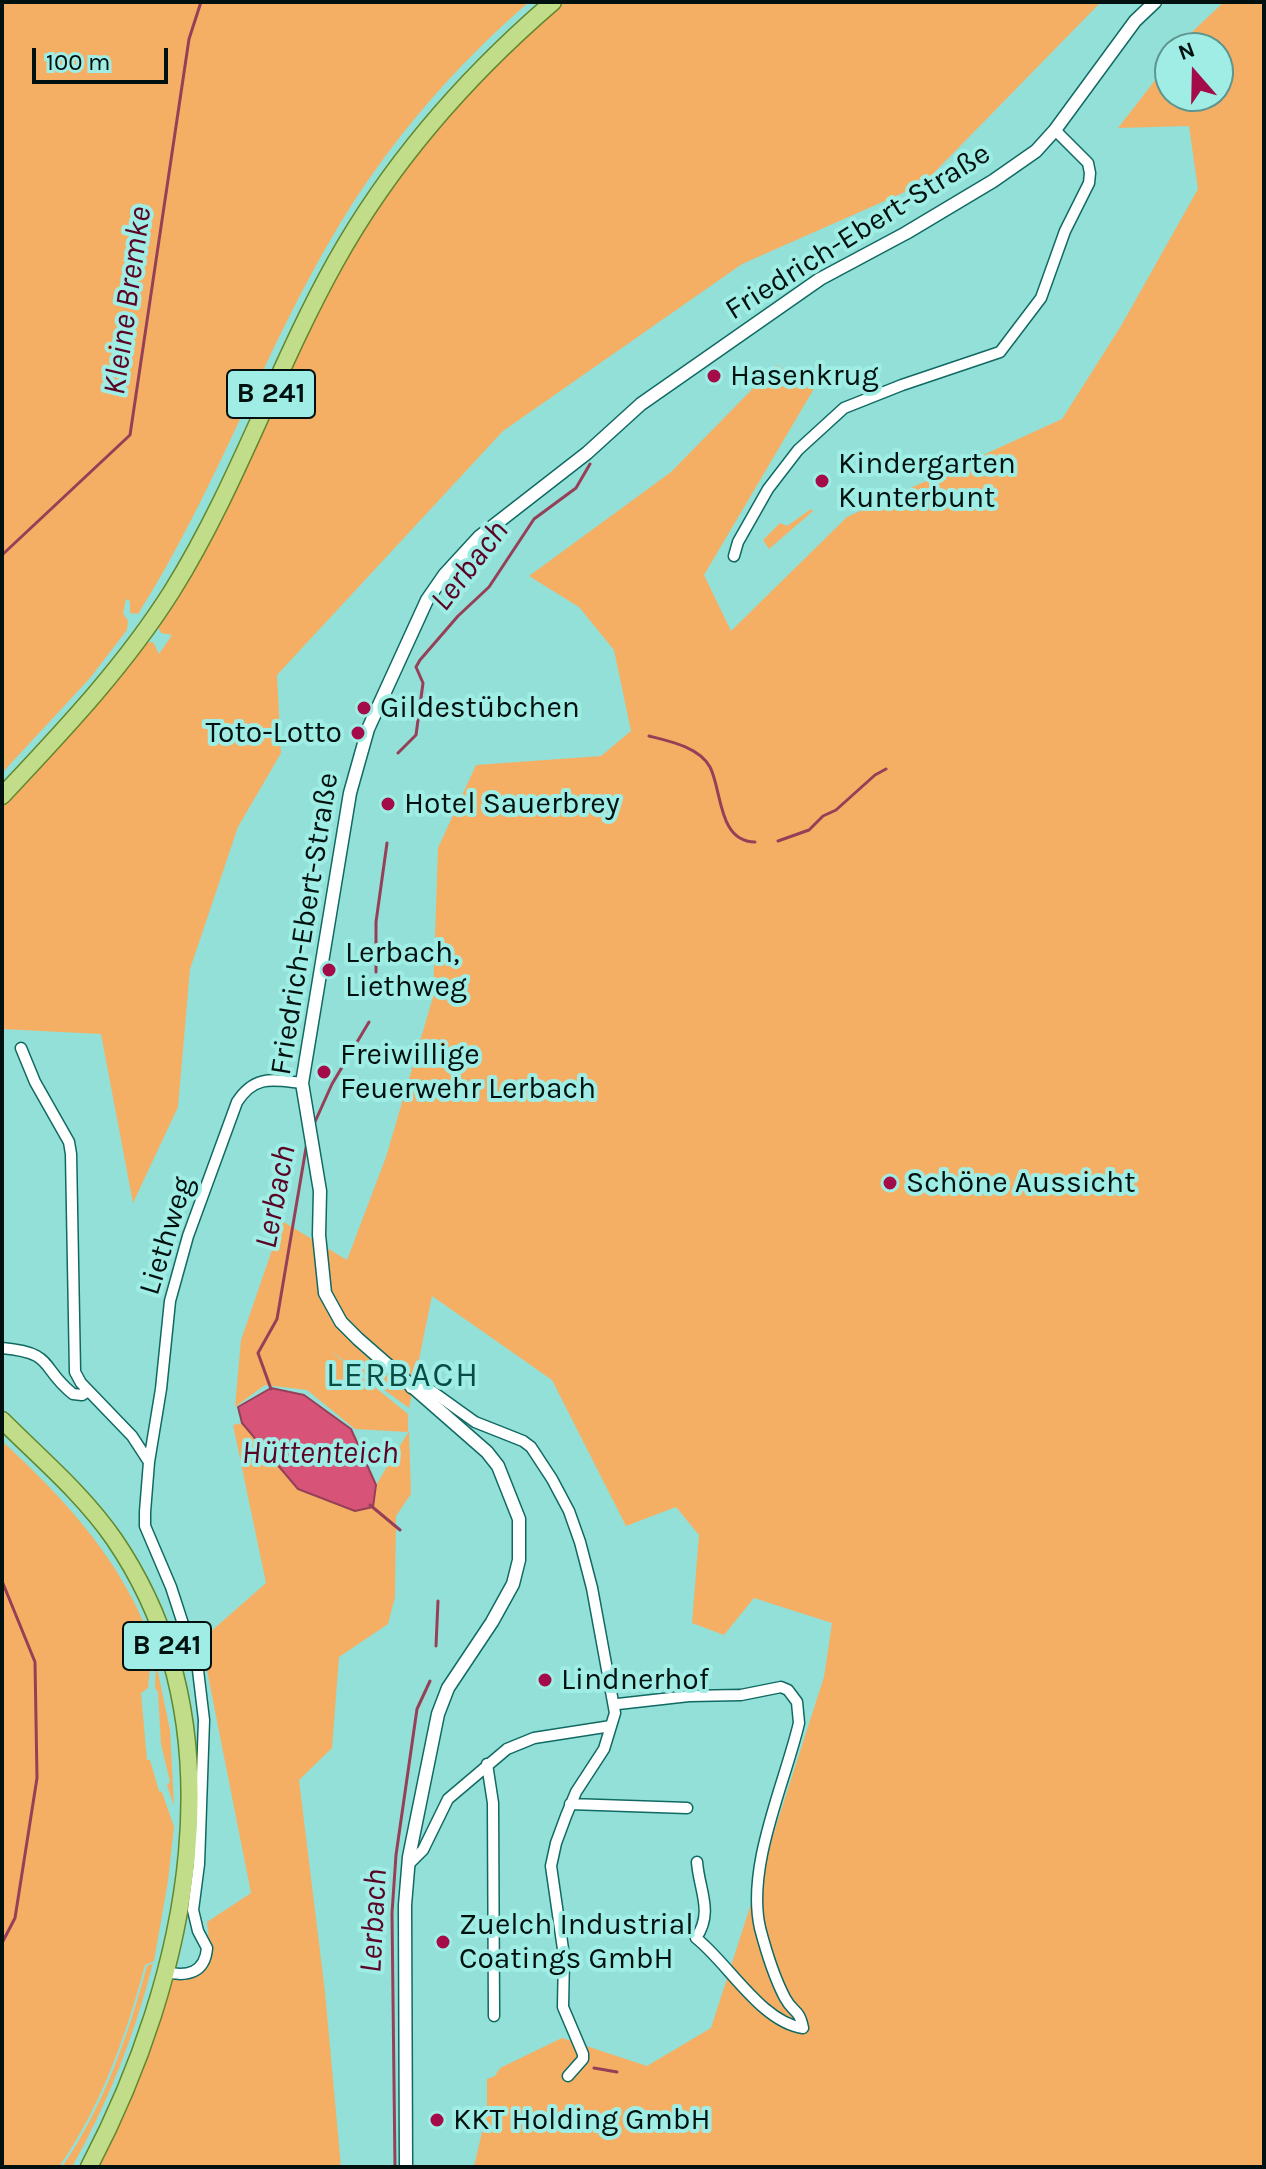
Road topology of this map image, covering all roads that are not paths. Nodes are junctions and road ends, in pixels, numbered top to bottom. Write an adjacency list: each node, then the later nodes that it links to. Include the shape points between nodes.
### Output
1 (537, 2): 6 (main road, B 241, via 445,91 368,190 299,309 209,501 164,583 94,681)
2 (553, 2): 7 (main road, B 241, via 439,114 368,208 309,313 173,590 102,688)
3 (1155, 2): 4 (street, Friedrich-Ebert-Straße, via 1135,21)
4 (1055, 130): 5 (street, via 1088,163 1090,173 1041,298 1000,352 844,408 798,450 768,489); 9 (street, Friedrich-Ebert-Straße, via 1002,175 820,279 649,398 489,528 445,574 427,600 368,729 343,827)
5 (734, 556)
6 (2, 781)
7 (2, 796)
8 (21, 1048): 12 (street, via 69,1142 73,1353 75,1372)
9 (302, 1083): 11 (street, Friedrich-Ebert-Straße, via 320,1191 325,1293 341,1322); 15 (street, Liethweg, via 271,1078 254,1085 232,1113 170,1301)
10 (2, 1348): 12 (street, via 35,1353 73,1394)
11 (411, 1388): 17 (street, via 422,1384 475,1422 527,1443 547,1469 569,1511 584,1557 614,1704); 22 (street, Friedrich-Ebert-Straße, via 498,1466 515,1502 520,1540 504,1604 448,1688 438,1714)
12 (88, 1391): 15 (street, via 115,1416)
13 (2, 1420): 23 (main road, B 241, via 70,1486 113,1538 150,1603 173,1667 186,1726 190,1803 183,1881)
14 (2, 1434): 26 (main road, B 241, via 90,1524 126,1578 158,1650 177,1742 177,1843 161,1948 128,2058)
15 (149, 1462): 23 (street, Liethweg, via 145,1526 198,1670 204,1720 193,1910 206,1956 191,1974)
16 (618, 1704): 21 (street, via 741,1695 778,1687 797,1702 799,1723 764,1853 758,1906 767,1951 785,1998 800,2012 803,2028 781,2021 696,1938 706,1903)
17 (611, 1726): 18 (street, via 530,1739); 19 (street, via 604,1749)
18 (487, 1764): 22 (street, via 445,1802 423,1850); 24 (street, via 493,1803)
19 (570, 1804): 20 (street); 25 (street, via 551,1866 564,1956 563,2007 583,2054)
20 (687, 1808)
21 (697, 1862)
22 (408, 1865): 28 (street, Friedrich-Ebert-Straße)
23 (166, 1972): 27 (main road, B 241, via 128,2085)
24 (494, 2016)
25 (568, 2076)
26 (77, 2167)
27 (89, 2167)
28 (406, 2167)

